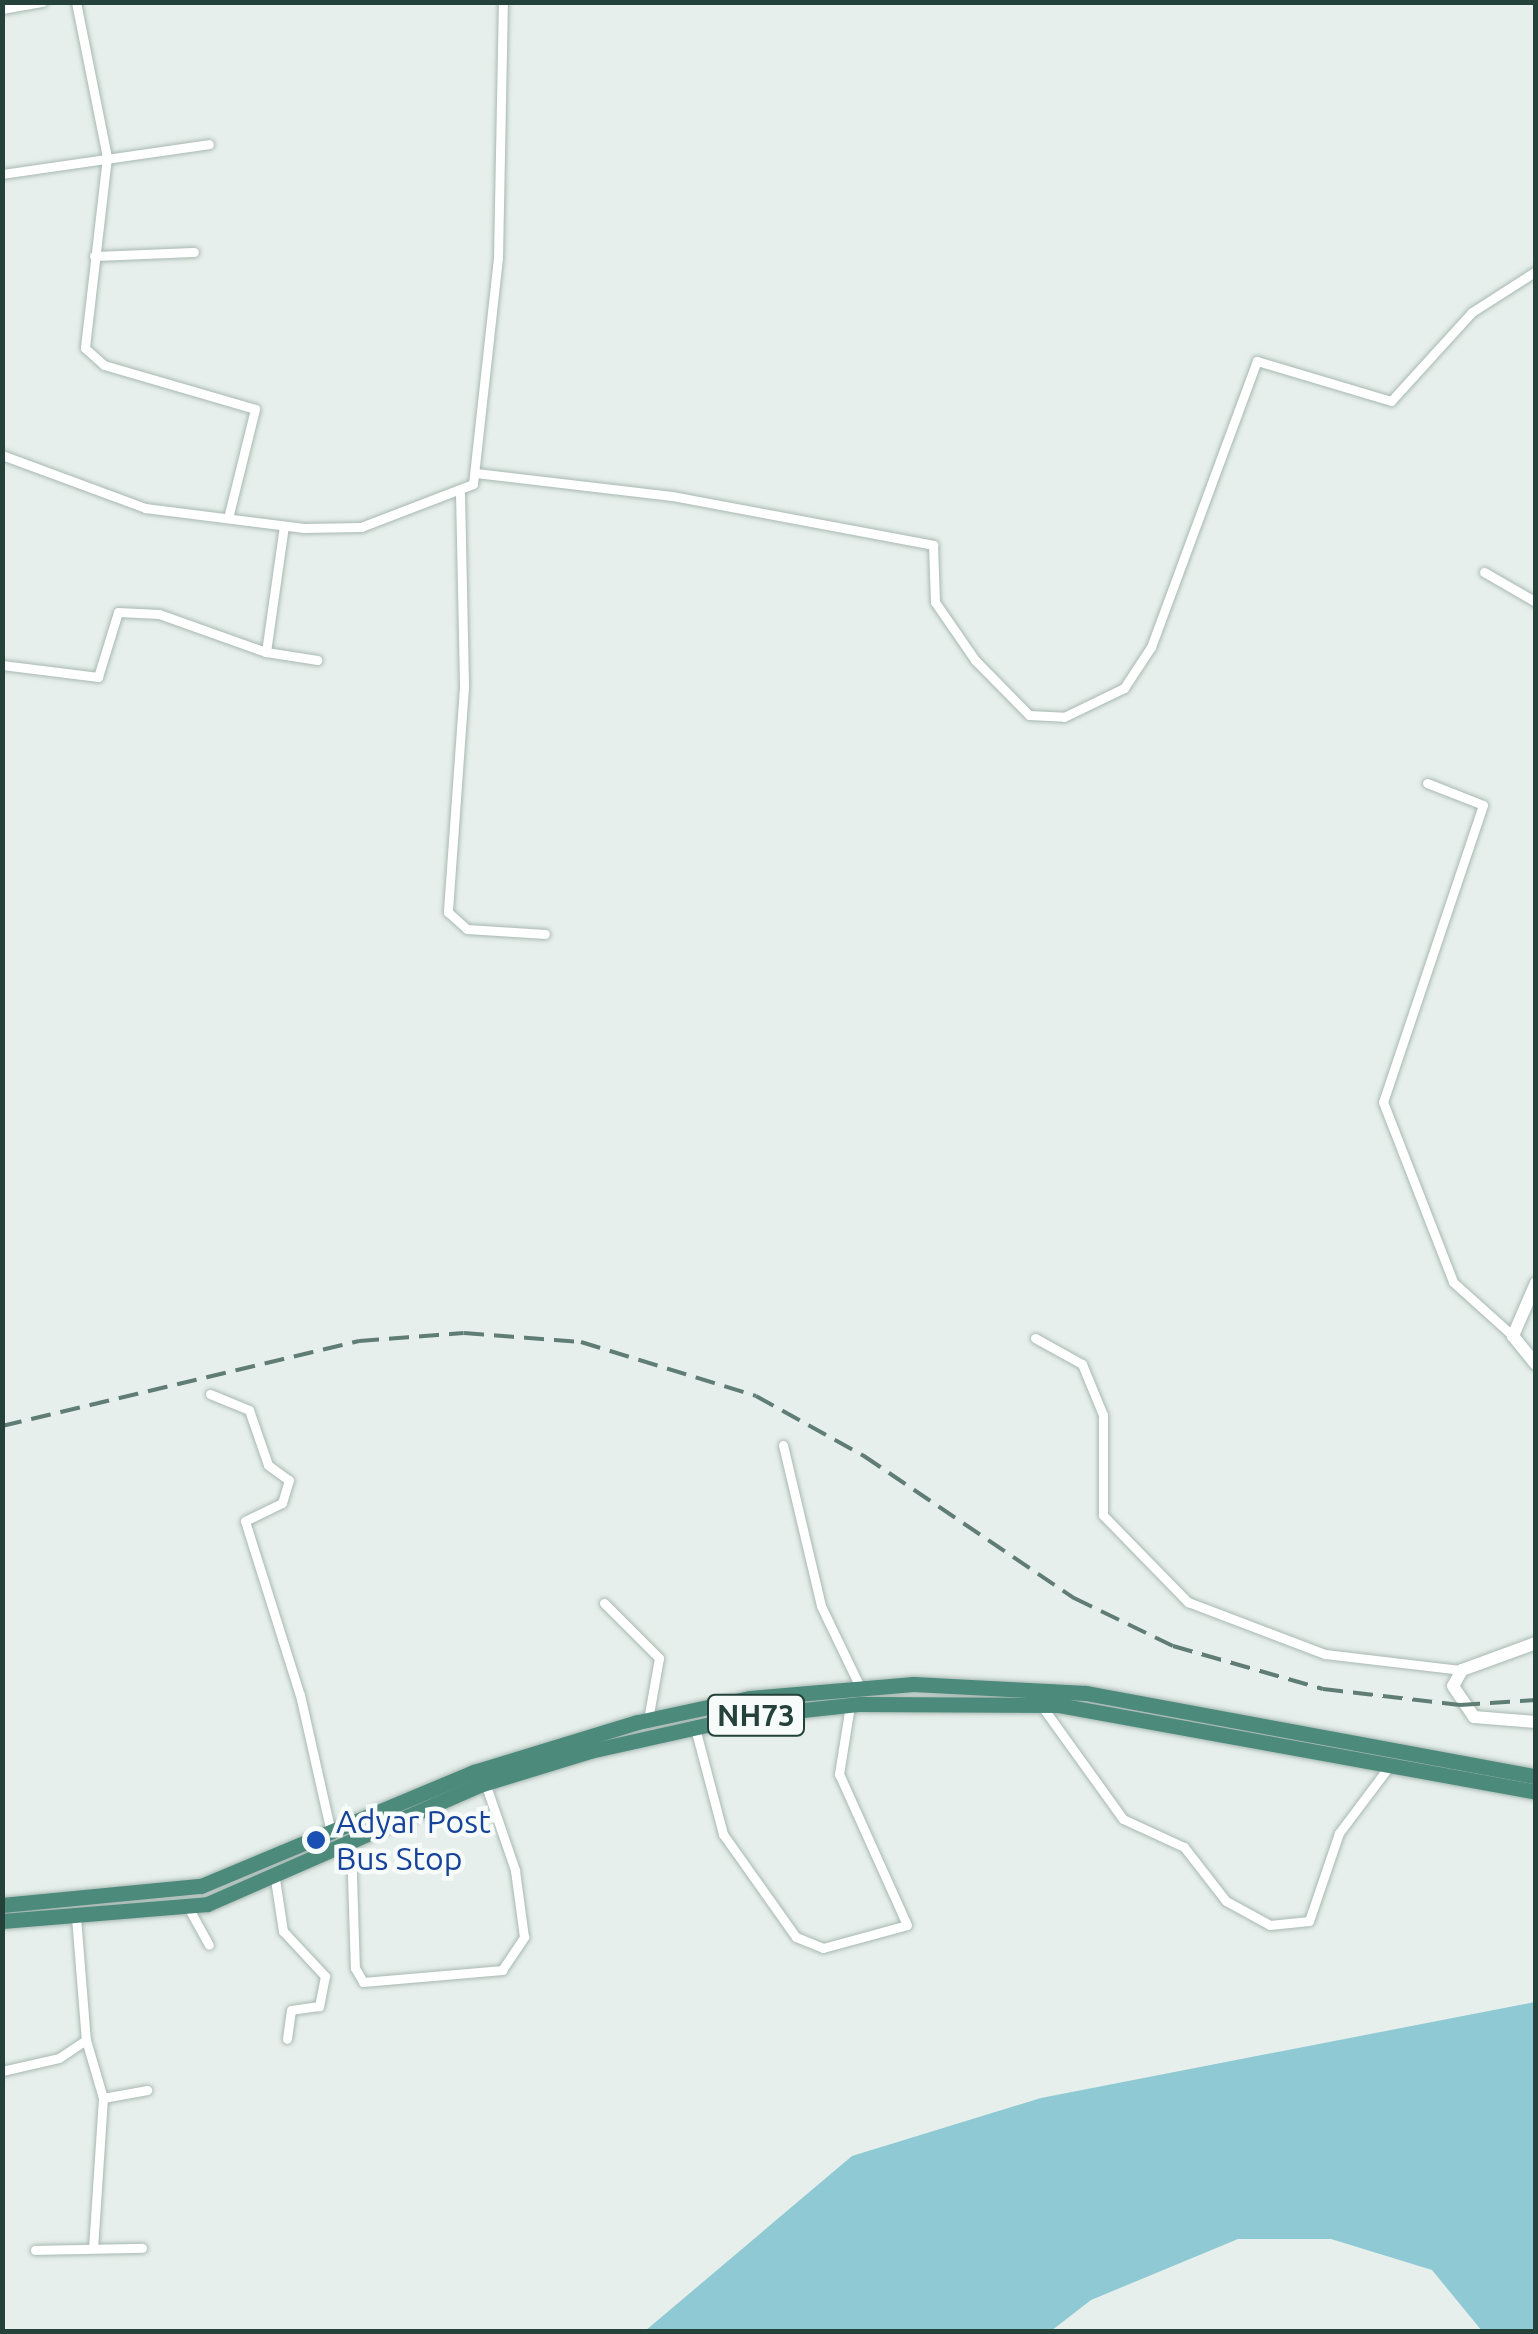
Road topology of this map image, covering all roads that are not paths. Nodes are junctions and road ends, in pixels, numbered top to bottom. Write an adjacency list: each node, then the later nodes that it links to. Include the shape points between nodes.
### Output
1 (42, 2): 4 (street)
2 (76, 2): 6 (street)
3 (504, 2): 12 (street, via 498,258)
4 (2, 9)
5 (209, 144): 6 (street)
6 (107, 157): 7 (street); 9 (street)
7 (2, 174)
8 (194, 252): 9 (street)
9 (94, 256): 14 (street, via 89,357 254,409)
10 (1536, 271): 12 (street, via 1472,312 1391,401 1257,362 1150,646 1124,688 1064,717 1030,715 975,660 935,602 933,545 672,496)
11 (2, 454): 14 (street, via 145,508)
12 (476, 473): 13 (street)
13 (460, 493): 15 (street, via 360,527); 22 (street, via 464,686 448,912 468,929)
14 (228, 518): 15 (street)
15 (284, 526): 18 (street)
16 (1484, 572): 17 (street)
17 (1536, 602)
18 (266, 652): 19 (street); 20 (street, via 132,611 112,618 98,677 89,681)
19 (318, 660)
20 (2, 666)
21 (1426, 783): 24 (street, via 1482,805 1383,1102 1452,1282)
22 (545, 934)
23 (1536, 1283): 24 (main road)
24 (1513, 1336): 26 (main road)
25 (1035, 1338): 31 (street, via 1082,1364 1102,1415 1102,1515 1188,1602 1325,1654)
26 (1536, 1364)
27 (210, 1394): 43 (street, via 249,1410 268,1466 289,1480 282,1503 244,1521 300,1695)
28 (783, 1444): 32 (street, via 820,1606)
29 (604, 1603): 35 (street, via 659,1658)
30 (1536, 1642): 31 (main road)
31 (1462, 1670): 36 (main road, via 1454,1696 1474,1717)
32 (862, 1689): 35 (highway, NH73); 39 (highway, NH73, via 1086,1693)
33 (850, 1705): 34 (highway, NH73); 37 (highway, NH73); 37 (street, via 839,1774 908,1925 823,1948 796,1937 723,1834)
34 (1041, 1705): 38 (highway, NH73); 38 (street, via 1123,1820 1184,1846 1226,1901 1270,1925 1309,1921 1339,1833)
35 (648, 1720): 41 (highway, NH73)
36 (1536, 1722)
37 (695, 1728): 40 (highway, NH73)
38 (1390, 1765): 42 (highway, NH73)
39 (1536, 1776)
40 (485, 1783): 41 (highway, NH73); 44 (street, via 515,1870 524,1937 502,1970 363,1982 355,1968)
41 (462, 1785): 43 (highway, NH73); 44 (highway, NH73)
42 (1536, 1792)
43 (331, 1833): 46 (highway, NH73, via 200,1886)
44 (352, 1844): 45 (highway, NH73)
45 (274, 1879): 47 (highway, NH73); 51 (street, via 283,1931 325,1976 319,2006 291,2010)
46 (2, 1905)
47 (188, 1907): 48 (highway, NH73); 50 (street)
48 (76, 1917): 49 (highway, NH73); 52 (street)
49 (2, 1921)
50 (209, 1945)
51 (287, 2039)
52 (86, 2040): 53 (street, via 59,2058); 55 (street)
53 (2, 2071)
54 (147, 2090): 55 (street)
55 (104, 2098): 56 (street)
56 (93, 2246): 57 (street); 58 (street)
57 (142, 2248)
58 (35, 2250)

